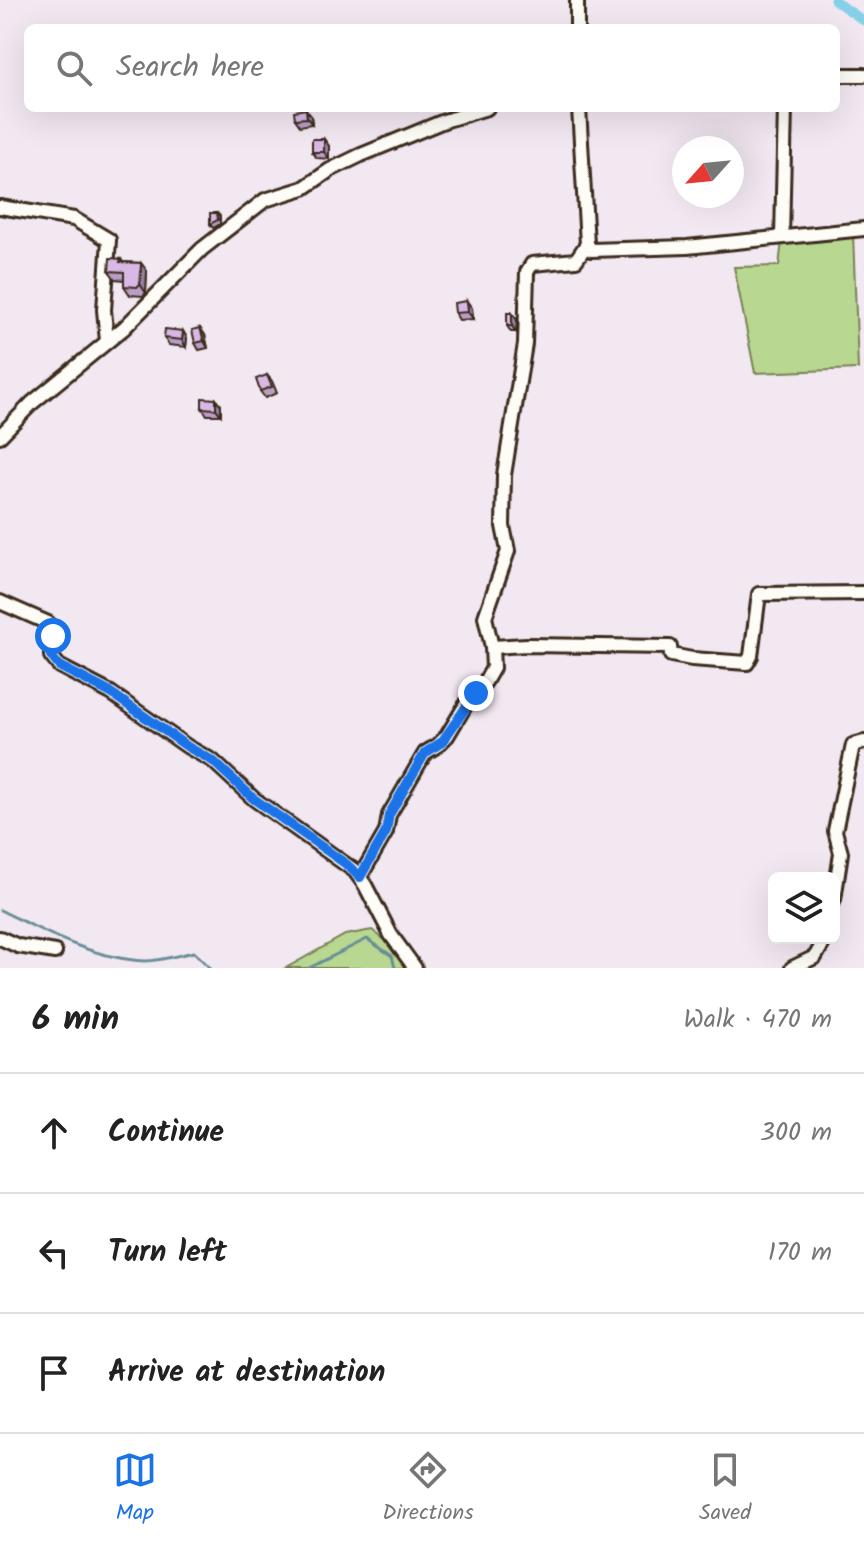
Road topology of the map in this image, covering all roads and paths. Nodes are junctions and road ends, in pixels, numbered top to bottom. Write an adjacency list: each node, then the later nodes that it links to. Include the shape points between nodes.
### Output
1 (577, 0): 2 (street)
2 (577, 24)
3 (840, 75): 4 (street)
4 (864, 75)
5 (474, 112): 12 (street, via 361,155 304,188 265,200 202,249)
6 (579, 112): 11 (street)
7 (785, 112): 10 (street)
8 (0, 207): 12 (street, via 74,219 109,240)
9 (864, 229): 10 (street)
10 (782, 237): 11 (street, via 616,251 591,250)
11 (587, 244): 16 (street, via 576,260 532,264 527,272 525,344 504,475 508,551 485,617)
12 (107, 341): 13 (street)
13 (0, 436)
14 (864, 593): 16 (street, via 759,594 747,663 671,655 670,647)
15 (0, 602): 19 (street, via 48,623 51,656 59,666 111,693 213,761 254,799)
16 (492, 647): 19 (street, via 489,675 442,742 425,753)
17 (864, 742): 18 (street, via 853,745 843,783 835,831)
18 (840, 873)
19 (360, 877): 23 (street)
20 (0, 938): 22 (street)
21 (823, 944): 24 (street, via 815,957)
22 (55, 952)
23 (415, 968)
24 (792, 968)

